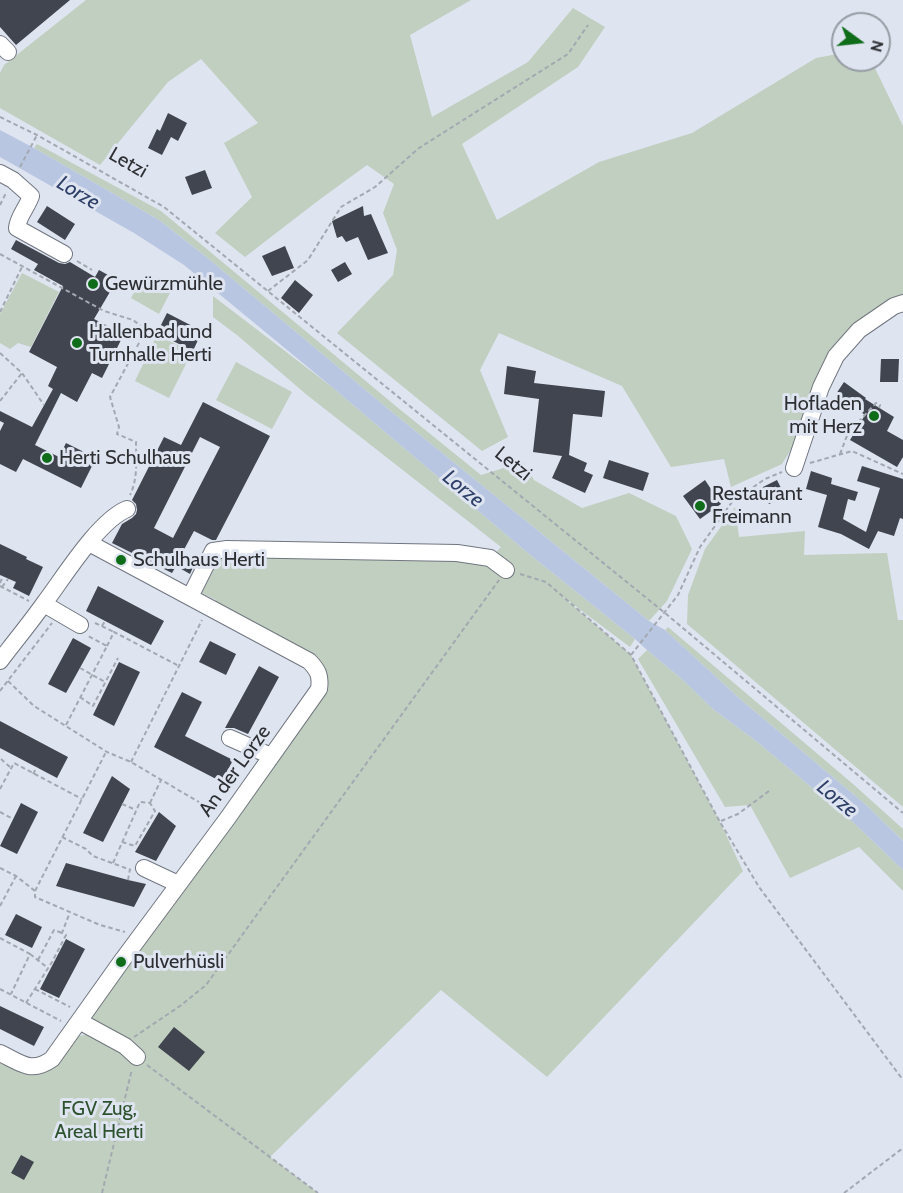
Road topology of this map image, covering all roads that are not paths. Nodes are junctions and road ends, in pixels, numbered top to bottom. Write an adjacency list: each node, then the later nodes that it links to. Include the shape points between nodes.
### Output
1 (7, 177): 2 (street, via 31,196 17,228)
2 (64, 254)
3 (903, 303): 4 (street, via 859,330 836,356 821,387)
4 (794, 468)
5 (124, 510): 6 (street)
6 (89, 543): 8 (street, An der Lorze); 9 (street)
7 (506, 570): 8 (street, via 490,558 457,554 227,549 213,552)
8 (190, 597): 13 (street, An der Lorze, via 316,668 319,689)
9 (40, 607): 10 (street); 11 (street)
10 (80, 628)
11 (0, 661)
12 (230, 738): 13 (street)
13 (271, 756): 15 (street, An der Lorze)
14 (137, 869): 15 (street)
15 (178, 884): 16 (street, An der Lorze)
16 (79, 1021): 17 (street); 18 (street, An der Lorze, via 43,1066 23,1064)
17 (131, 1052)
18 (0, 1053)

